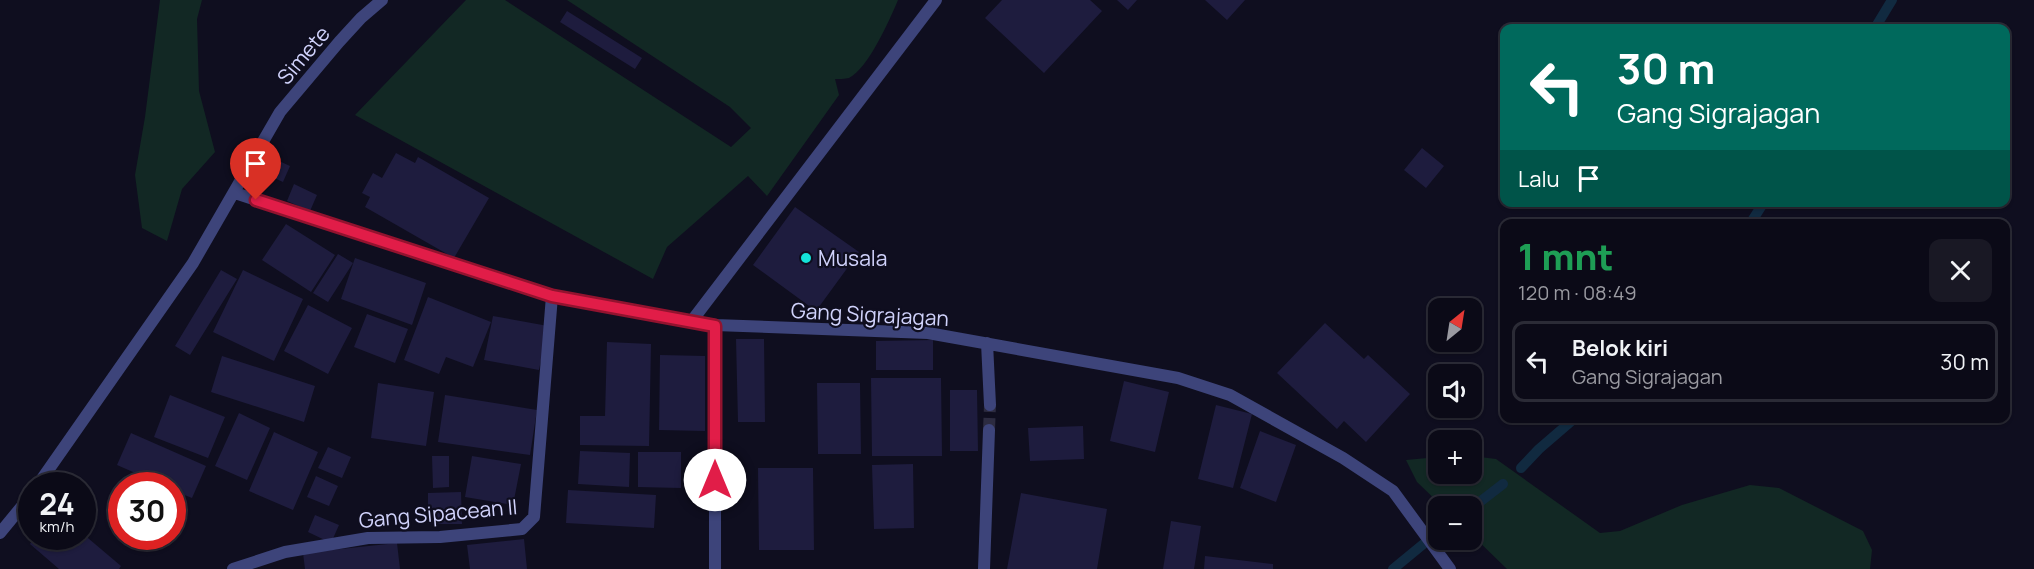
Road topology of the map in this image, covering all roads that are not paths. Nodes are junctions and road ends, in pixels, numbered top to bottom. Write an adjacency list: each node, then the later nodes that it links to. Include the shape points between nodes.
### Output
1 (382, 0): 3 (street, Simete, via 354,26 280,112)
2 (936, 0): 5 (street)
3 (235, 193): 4 (street, Gang Sigrajagan); 10 (street, Simete, via 193,263)
4 (552, 296): 5 (street, Gang Sigrajagan); 13 (street, Gang Sipacean II, via 534,517 527,526 440,537 368,538 285,552)
5 (691, 322): 6 (street, Gang Sigrajagan)
6 (715, 326): 7 (street, Gang Sigrajagan, via 928,333); 14 (street)
7 (987, 343): 8 (street); 16 (street, Gang Sigrajagan, via 1178,378 1230,395 1343,458 1393,491)
8 (990, 405)
9 (989, 430): 15 (street)
10 (48, 472)
11 (18, 512): 12 (street)
12 (0, 534)
13 (233, 569)
14 (715, 569)
15 (984, 569)
16 (1450, 569)

